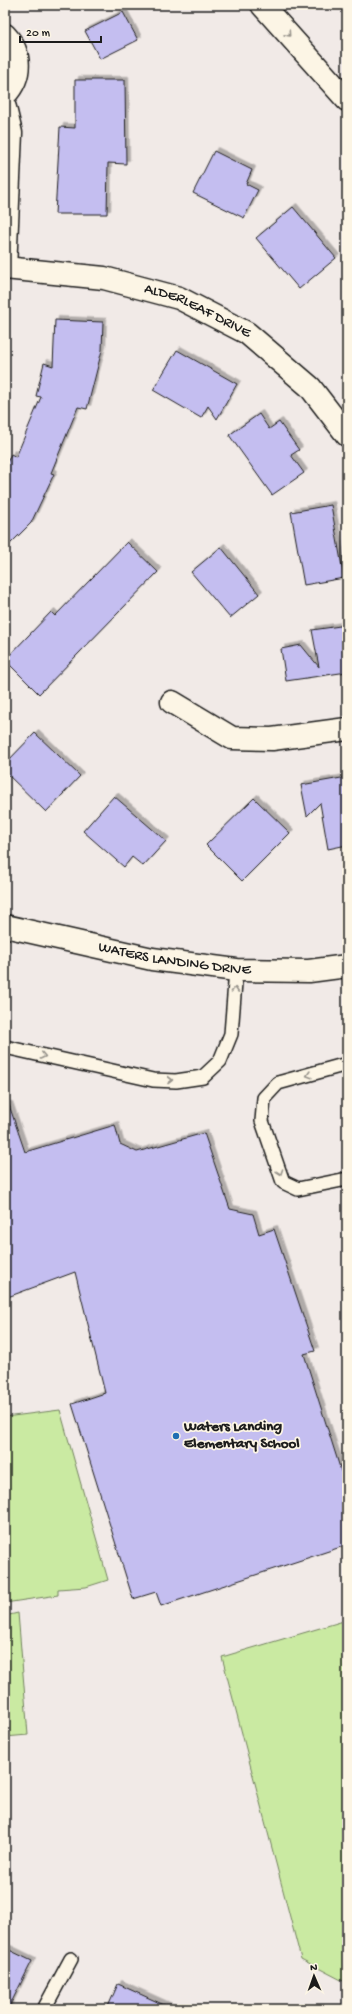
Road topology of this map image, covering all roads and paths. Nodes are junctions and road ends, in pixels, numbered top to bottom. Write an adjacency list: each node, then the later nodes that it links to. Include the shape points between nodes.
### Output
1 (262, 5): 4 (street, one-way to 4)
2 (5, 35): 3 (street, via 14,47 18,60 18,74)
3 (5, 95)
4 (347, 100)
5 (5, 108): 6 (street, via 11,132)
6 (5, 268): 7 (street, ALDERLEAF DRIVE, via 104,278 180,298 247,333 310,387)
7 (347, 435)
8 (172, 702): 9 (street, via 232,738 272,740)
9 (347, 729)
10 (5, 926): 12 (street, WATERS LANDING DRIVE, via 152,959)
11 (347, 966): 12 (street, WATERS LANDING DRIVE, via 309,971)
12 (236, 970): 13 (lane, one-way to 12, via 153,1080 176,1081 203,1077 220,1061 231,1034)
13 (5, 1047)
14 (347, 1064): 15 (lane, one-way to 15, via 278,1083 264,1098 262,1121 283,1182 298,1189)
15 (347, 1179)
16 (71, 1959): 17 (lane)
17 (44, 2009)

